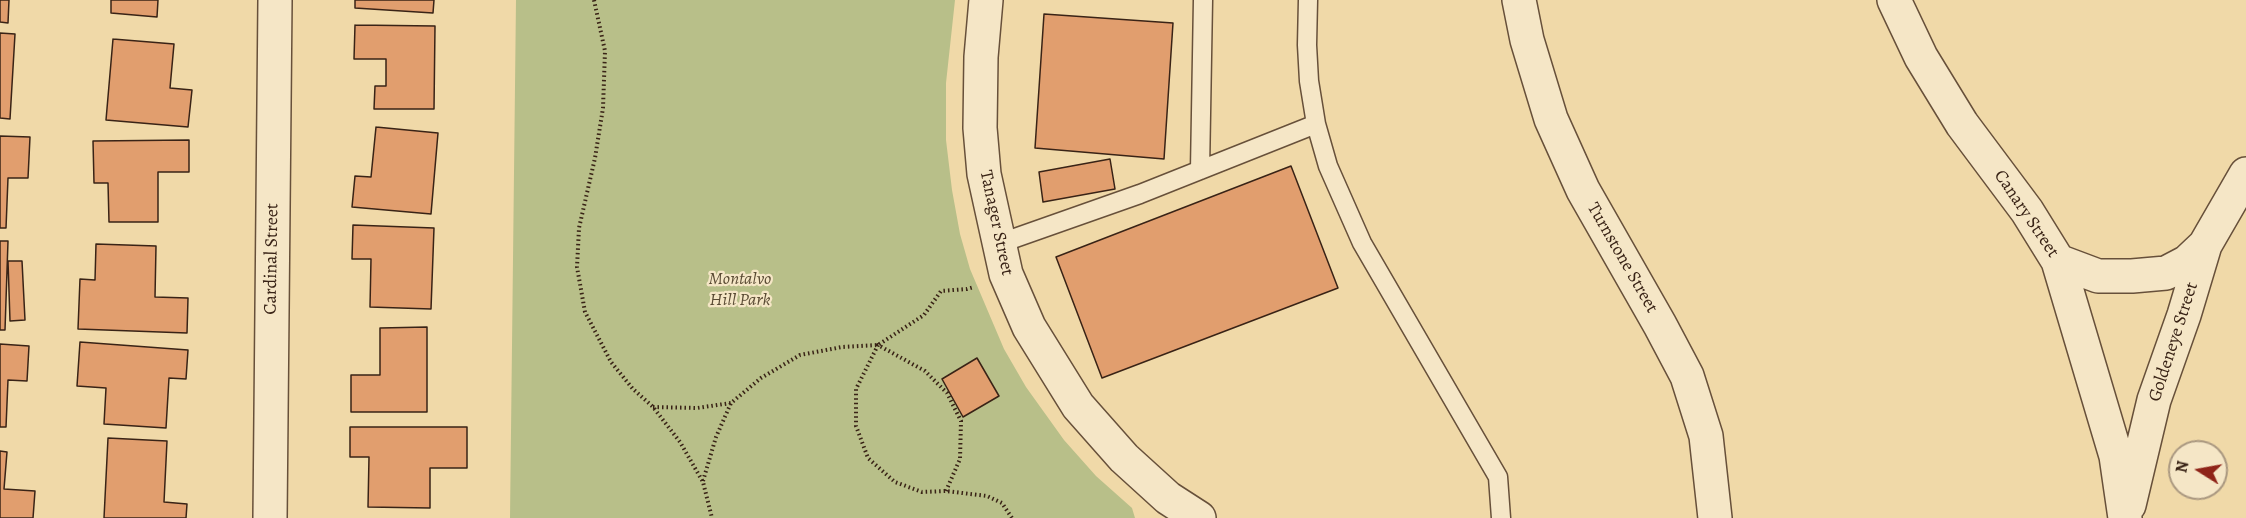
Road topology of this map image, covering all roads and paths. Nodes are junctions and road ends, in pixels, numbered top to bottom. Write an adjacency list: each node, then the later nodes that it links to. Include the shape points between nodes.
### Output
1 (275, 0): 20 (street, Cardinal Street)
2 (594, 0): 16 (path, via 605,51 603,108 579,228 577,267 585,312 611,362)
3 (986, 0): 12 (street, Tanager Street, via 980,129 984,174)
4 (1203, 0): 9 (lane)
5 (1308, 0): 8 (lane, via 1309,81)
6 (1519, 0): 24 (street, Turnstone Street, via 1551,119 1583,190 1687,376 1706,436)
7 (1894, 0): 13 (street, Canary Street, via 1921,57 1962,124 2027,211)
8 (1316, 124): 9 (lane); 23 (lane, via 1328,166 1362,243 1498,477)
9 (1200, 170): 12 (lane)
10 (2246, 174): 11 (street, Goldeneye Street)
11 (2205, 245): 13 (street, via 2187,262 2166,273 2098,276); 25 (street, Goldeneye Street, via 2154,400)
12 (1002, 259): 14 (path, via 967,289 941,291 924,315); 19 (street, Tanager Street, via 1029,327 1078,406 1124,458)
13 (2058, 261): 25 (street, Canary Street, via 2116,456)
14 (878, 345): 15 (path, via 800,355 761,378); 18 (path, via 925,371 947,393 961,421 960,459); 18 (path, via 856,389 856,426 868,458 896,482 921,492)
15 (731, 403): 16 (path, via 697,408); 17 (path)
16 (652, 407): 17 (path, via 680,442)
17 (703, 482): 21 (path)
18 (945, 491): 22 (path, via 987,496 1002,503)
19 (1193, 516)
20 (270, 518)
21 (712, 518)
22 (1012, 518)
23 (1500, 518)
24 (1715, 518)
25 (2126, 518)

